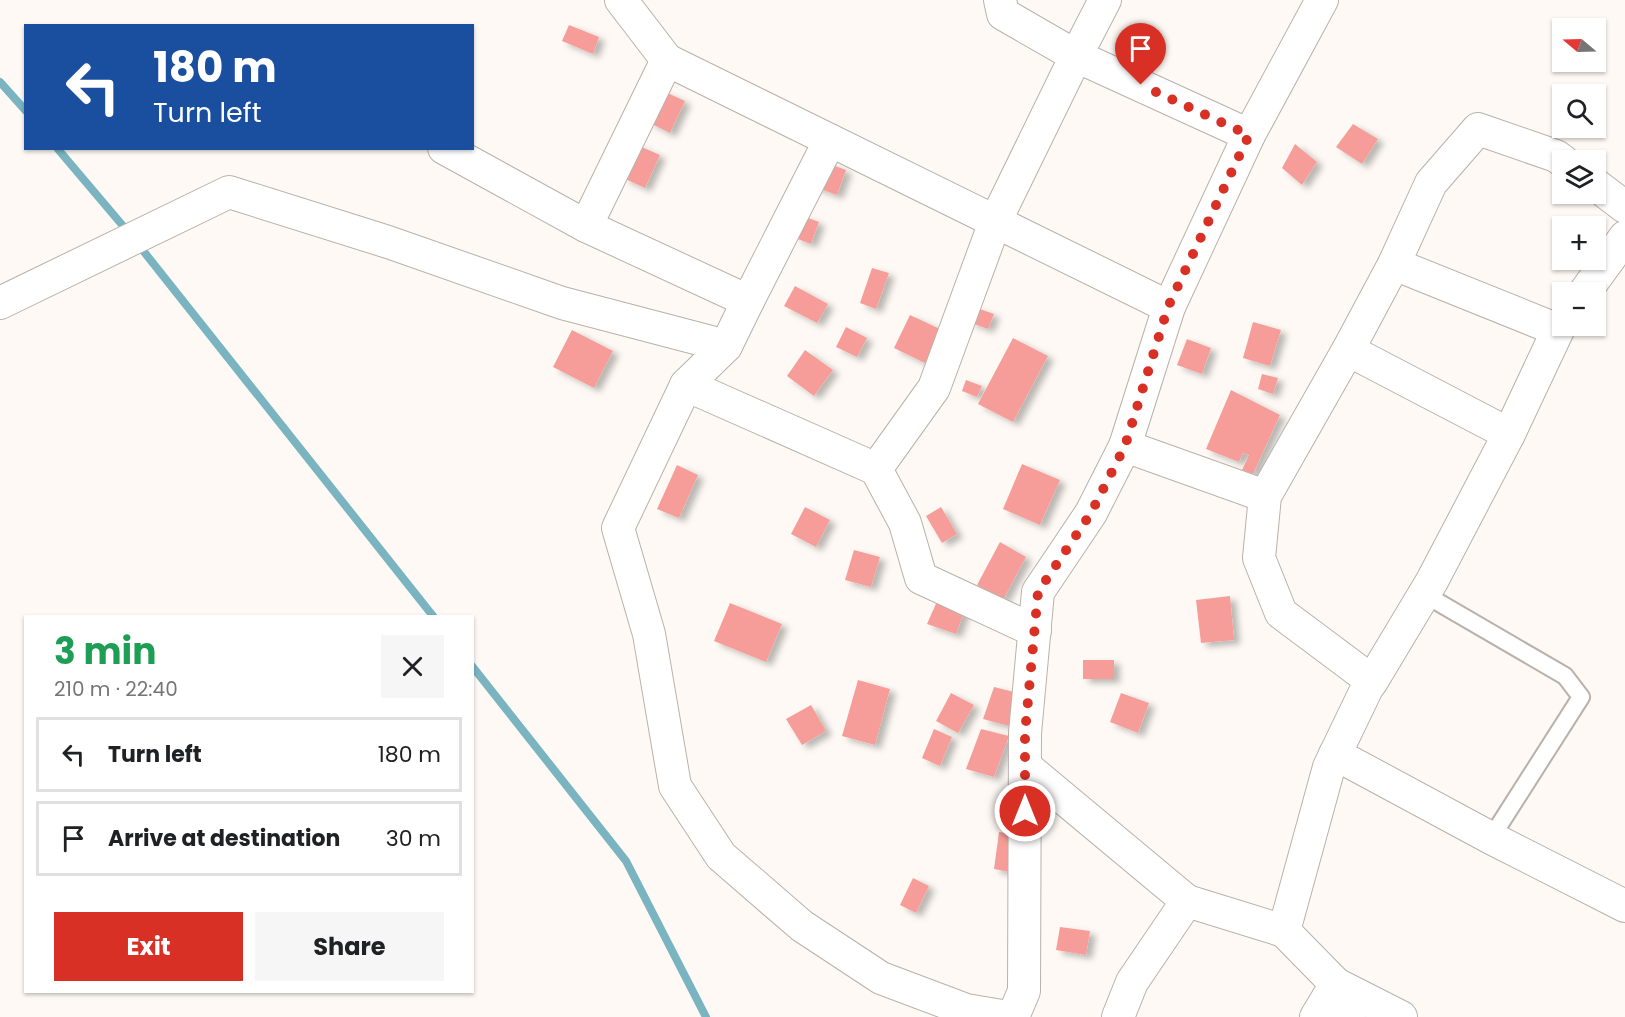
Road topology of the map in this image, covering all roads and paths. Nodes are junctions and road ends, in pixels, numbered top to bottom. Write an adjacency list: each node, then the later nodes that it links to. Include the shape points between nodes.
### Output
1 (621, 0): 6 (street)
2 (1000, 0): 5 (street, via 1003,14)
3 (1105, 0): 5 (street)
4 (1322, 0): 7 (street)
5 (1076, 56): 7 (street); 13 (street)
6 (667, 60): 8 (street); 14 (street)
7 (1249, 135): 20 (street)
8 (830, 140): 13 (street); 18 (street)
9 (448, 150): 14 (street)
10 (1552, 155): 16 (street, via 1478,129 1431,183)
11 (1606, 193): 12 (street)
12 (1625, 207)
13 (995, 222): 20 (street); 28 (street, via 934,388)
14 (586, 226): 18 (street)
15 (1625, 237): 17 (street)
16 (1394, 264): 21 (street); 24 (street)
17 (1592, 282)
18 (748, 301): 23 (street)
19 (0, 303): 23 (street, via 229,192 562,303)
20 (1168, 307): 27 (street)
21 (1552, 324)
22 (1557, 336): 26 (street)
23 (726, 346): 25 (street)
24 (1348, 350): 26 (street); 29 (street)
25 (686, 385): 28 (street); 40 (street, via 618,528 649,634 675,786 721,856 802,926 881,978 966,1010)
26 (1509, 434): 30 (street)
27 (1125, 446): 29 (street); 31 (street, via 1091,513 1038,592)
28 (876, 469): 31 (street, via 905,523 921,578)
29 (1266, 496): 32 (street, via 1259,558 1281,613)
30 (1424, 594): 32 (street); 35 (lane, via 1564,676 1581,697)
31 (1035, 631): 34 (street)
32 (1372, 681): 33 (street)
33 (1335, 754): 35 (street); 38 (street)
34 (1025, 766): 36 (street); 41 (street, via 1024,991)
35 (1491, 838): 37 (street)
36 (1187, 902): 38 (street); 42 (street, via 1132,982)
37 (1625, 906)
38 (1284, 931): 39 (street)
39 (1336, 984): 43 (street); 44 (street); 45 (street)
40 (1008, 1017)
41 (1013, 1017)
42 (1118, 1017)
43 (1316, 1017)
44 (1349, 1017)
45 (1401, 1017)

